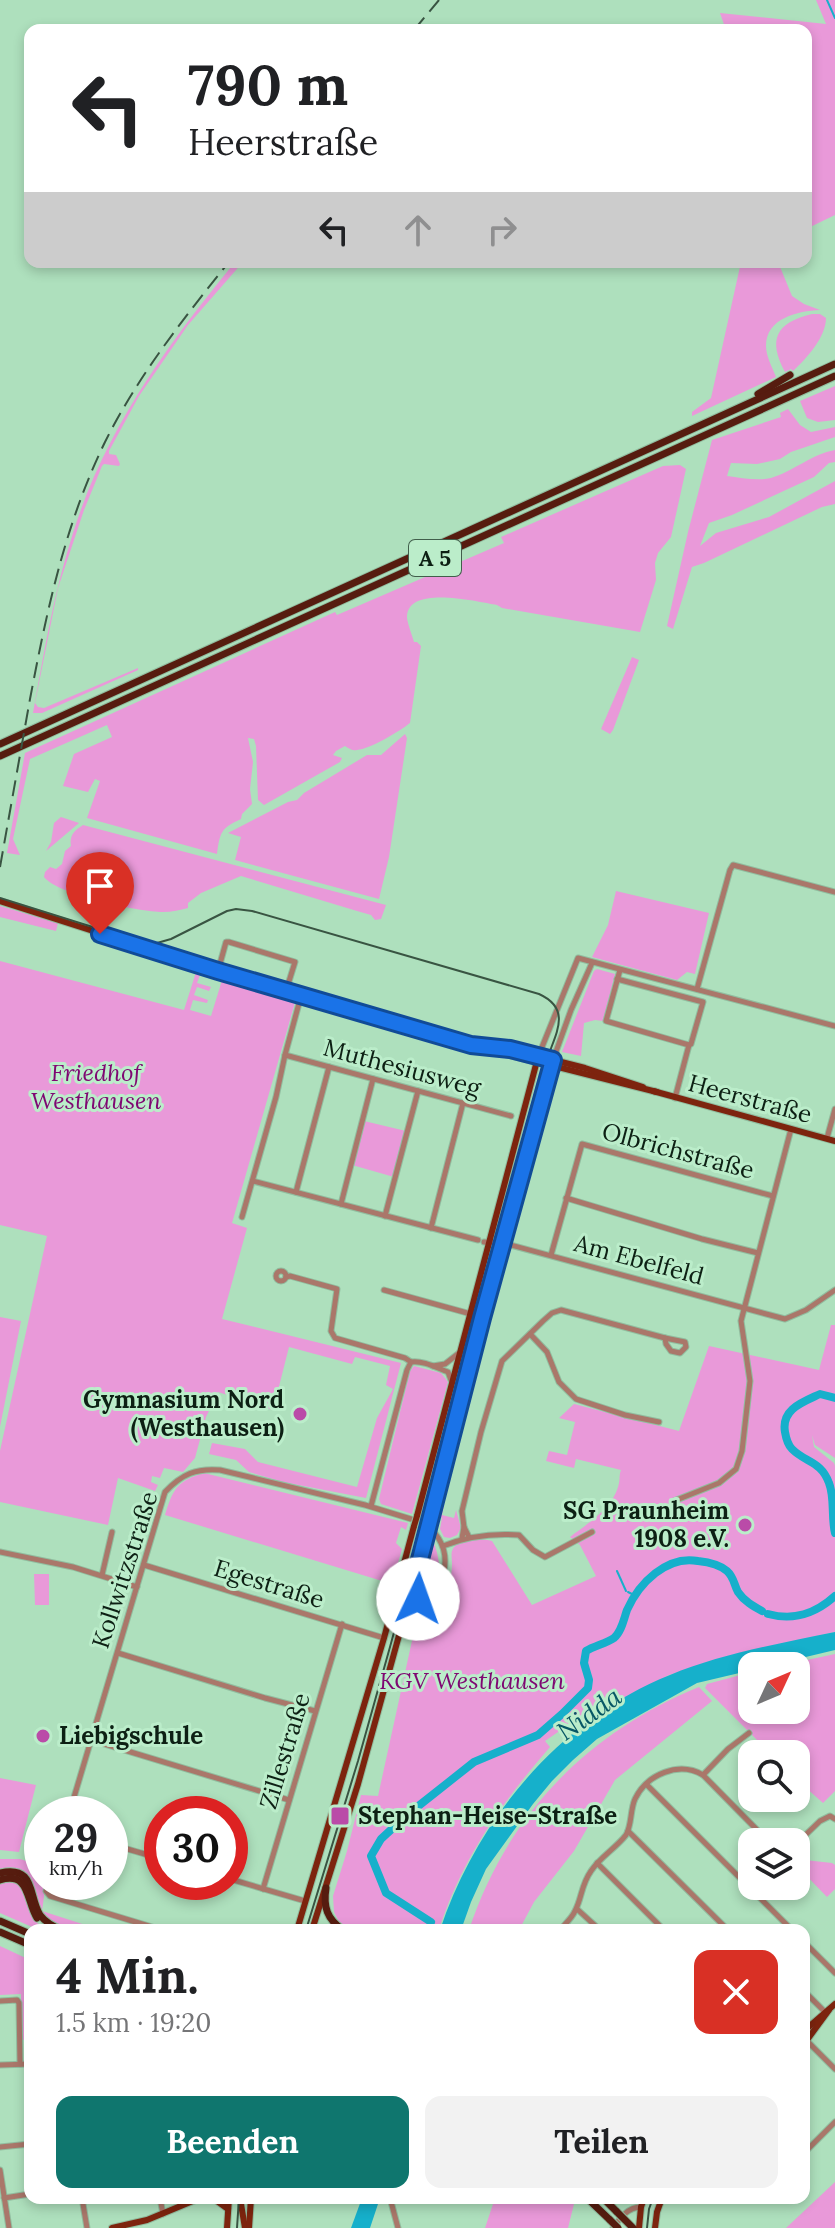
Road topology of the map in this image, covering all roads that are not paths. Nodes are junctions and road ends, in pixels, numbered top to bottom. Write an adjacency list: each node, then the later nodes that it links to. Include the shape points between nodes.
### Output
1 (835, 364): 4 (highway, A 5)
2 (790, 375): 4 (highway)
3 (835, 376): 6 (highway, A 5)
4 (728, 412): 5 (highway, A 5)
5 (0, 744)
6 (0, 756)
7 (835, 892): 13 (street, via 733,865)
8 (0, 901): 11 (main road, Heerstraße)
9 (592, 963): 10 (street); 19 (street, via 578,958); 20 (street)
10 (620, 970): 12 (street); 13 (street)
11 (218, 971): 14 (main road, Heerstraße); 14 (street, via 229,942 295,962)
12 (617, 979): 17 (street, via 606,1021); 17 (street, via 703,1002)
13 (697, 989): 16 (street)
14 (286, 991): 15 (main road, Heerstraße)
15 (301, 996): 18 (street); 19 (main road, Heerstraße)
16 (835, 1026)
17 (689, 1045): 24 (street)
18 (285, 1055): 21 (street, Muthesiusweg); 31 (street)
19 (538, 1059): 20 (main road, Heerstraße); 27 (main road)
20 (553, 1063): 24 (main road, Heerstraße); 40 (main road)
21 (329, 1067): 22 (street, Muthesiusweg); 32 (street)
22 (373, 1079): 23 (street, Muthesiusweg); 35 (street)
23 (418, 1091): 25 (street, Muthesiusweg); 36 (street)
24 (675, 1098): 28 (main road, Heerstraße)
25 (463, 1103): 27 (street, Muthesiusweg); 38 (street)
26 (835, 1109): 29 (street)
27 (516, 1118): 39 (main road)
28 (791, 1129): 29 (main road, Heerstraße); 33 (street)
29 (827, 1138): 30 (main road, Heerstraße)
30 (835, 1141)
31 (253, 1181): 32 (street, Am Ebelfeld); 37 (street)
32 (296, 1192): 35 (street, Am Ebelfeld)
33 (773, 1196): 34 (street, Olbrichstraße, via 582,1144); 41 (street)
34 (566, 1198): 41 (street); 42 (street, Olbrichstraße)
35 (341, 1204): 36 (street, Am Ebelfeld)
36 (385, 1216): 38 (street, Am Ebelfeld)
37 (242, 1217)
38 (431, 1228): 39 (street, Am Ebelfeld)
39 (484, 1242): 40 (street, Am Ebelfeld); 47 (main road)
40 (503, 1243): 42 (street, Am Ebelfeld); 60 (main road, bridge)
41 (758, 1253): 46 (street)
42 (551, 1255): 46 (street, Am Ebelfeld)
43 (286, 1277): 51 (street, via 337,1289 331,1331 335,1338)
44 (384, 1290): 47 (street)
45 (835, 1290): 46 (street, Am Ebelfeld, via 785,1319)
46 (744, 1306): 55 (street, via 741,1321 750,1381 736,1469 719,1483)
47 (471, 1314): 50 (main road)
48 (529, 1334): 49 (street, via 561,1310); 54 (street, via 547,1352 559,1382 576,1399); 61 (street, via 502,1361 462,1511)
49 (665, 1338)
50 (463, 1349): 52 (street, via 445,1364); 53 (main road)
51 (411, 1362): 52 (street); 56 (street)
52 (433, 1366): 53 (street, via 448,1372)
53 (452, 1389): 57 (main road)
54 (659, 1422)
55 (677, 1498)
56 (371, 1506): 57 (street, Kollwitzstraße); 64 (street, Kollwitzstraße, via 203,1469 182,1476 165,1492)
57 (414, 1520): 71 (main road)
58 (112, 1532): 66 (street)
59 (592, 1532): 61 (street, via 545,1557 519,1535)
60 (430, 1533): 62 (street); 65 (main road)
61 (466, 1538): 62 (street)
62 (443, 1546): 67 (street)
63 (0, 1552): 66 (street)
64 (144, 1565): 68 (street, Kollwitzstraße); 69 (street, Egestraße)
65 (417, 1571): 67 (street, via 422,1602 433,1599); 70 (main road)
66 (102, 1575): 68 (street)
67 (443, 1578): 70 (street, via 436,1602)
68 (137, 1587): 72 (street, Kollwitzstraße)
69 (342, 1624): 71 (street, Egestraße); 73 (street, Zillestraße)
70 (400, 1630): 88 (main road)
71 (384, 1638): 91 (main road)
72 (118, 1653): 73 (street); 75 (street, Kollwitzstraße)
73 (315, 1711): 79 (street, Zillestraße)
74 (749, 1733): 76 (street)
75 (91, 1740): 78 (street, Kollwitzstraße); 79 (street)
76 (703, 1775): 77 (street, via 675,1768); 81 (street)
77 (647, 1785): 82 (street, via 635,1799); 104 (street)
78 (74, 1796)
79 (289, 1800): 89 (street, Zillestraße)
80 (833, 1818): 83 (street)
81 (755, 1828)
82 (628, 1831): 84 (street); 103 (street)
83 (810, 1831)
84 (597, 1863): 92 (street, via 581,1888); 102 (street)
85 (0, 1873): 95 (highway, via 24,1877)
86 (0, 1880): 94 (highway, via 22,1883 32,1910)
87 (248, 1884): 89 (street)
88 (326, 1888): 98 (main road); 99 (highway, via 328,1916)
89 (263, 1889): 91 (street)
90 (63, 1900): 96 (street)
91 (305, 1901): 97 (main road)
92 (577, 1909): 100 (street); 101 (street)
93 (0, 1921): 105 (highway)
94 (46, 1924)
95 (49, 1924)
96 (142, 1924)
97 (298, 1924)
98 (314, 1924)
99 (337, 1924)
100 (565, 1924)
101 (593, 1924)
102 (658, 1924)
103 (722, 1924)
104 (786, 1924)
105 (24, 1931)
106 (0, 1932): 107 (highway)
107 (24, 1942)
108 (810, 1948): 109 (street)
109 (835, 1973)
110 (810, 1996): 113 (street)
111 (0, 2001): 117 (street, via 19,2003)
112 (835, 2004): 113 (main road)
113 (827, 2012): 114 (main road); 115 (main road)
114 (810, 2026)
115 (810, 2035)
116 (810, 2046): 120 (street)
117 (20, 2064): 118 (street); 119 (street)
118 (24, 2064)
119 (0, 2065)
120 (834, 2066)
121 (835, 2122): 124 (street)
122 (24, 2145): 123 (street)
123 (0, 2147)
124 (810, 2147)
125 (0, 2170): 127 (street)
126 (24, 2195): 127 (street)
127 (4, 2198): 146 (street)
128 (83, 2204): 147 (street)
129 (161, 2204): 143 (street)
130 (188, 2204): 143 (main road)
131 (221, 2204): 142 (main road)
132 (228, 2204): 142 (main road)
133 (241, 2204): 150 (main road)
134 (250, 2204): 150 (main road)
135 (392, 2204): 151 (street)
136 (593, 2204): 144 (highway)
137 (609, 2204): 152 (highway, bridge)
138 (639, 2204): 144 (street)
139 (642, 2204): 152 (main road)
140 (644, 2204): 145 (main road)
141 (660, 2204): 145 (main road)
142 (228, 2209): 149 (main road)
143 (163, 2214): 148 (main road)
144 (614, 2225)
145 (655, 2225)
146 (9, 2228)
147 (87, 2228)
148 (112, 2228)
149 (227, 2228)
150 (247, 2228)
151 (398, 2228)
152 (636, 2228)

